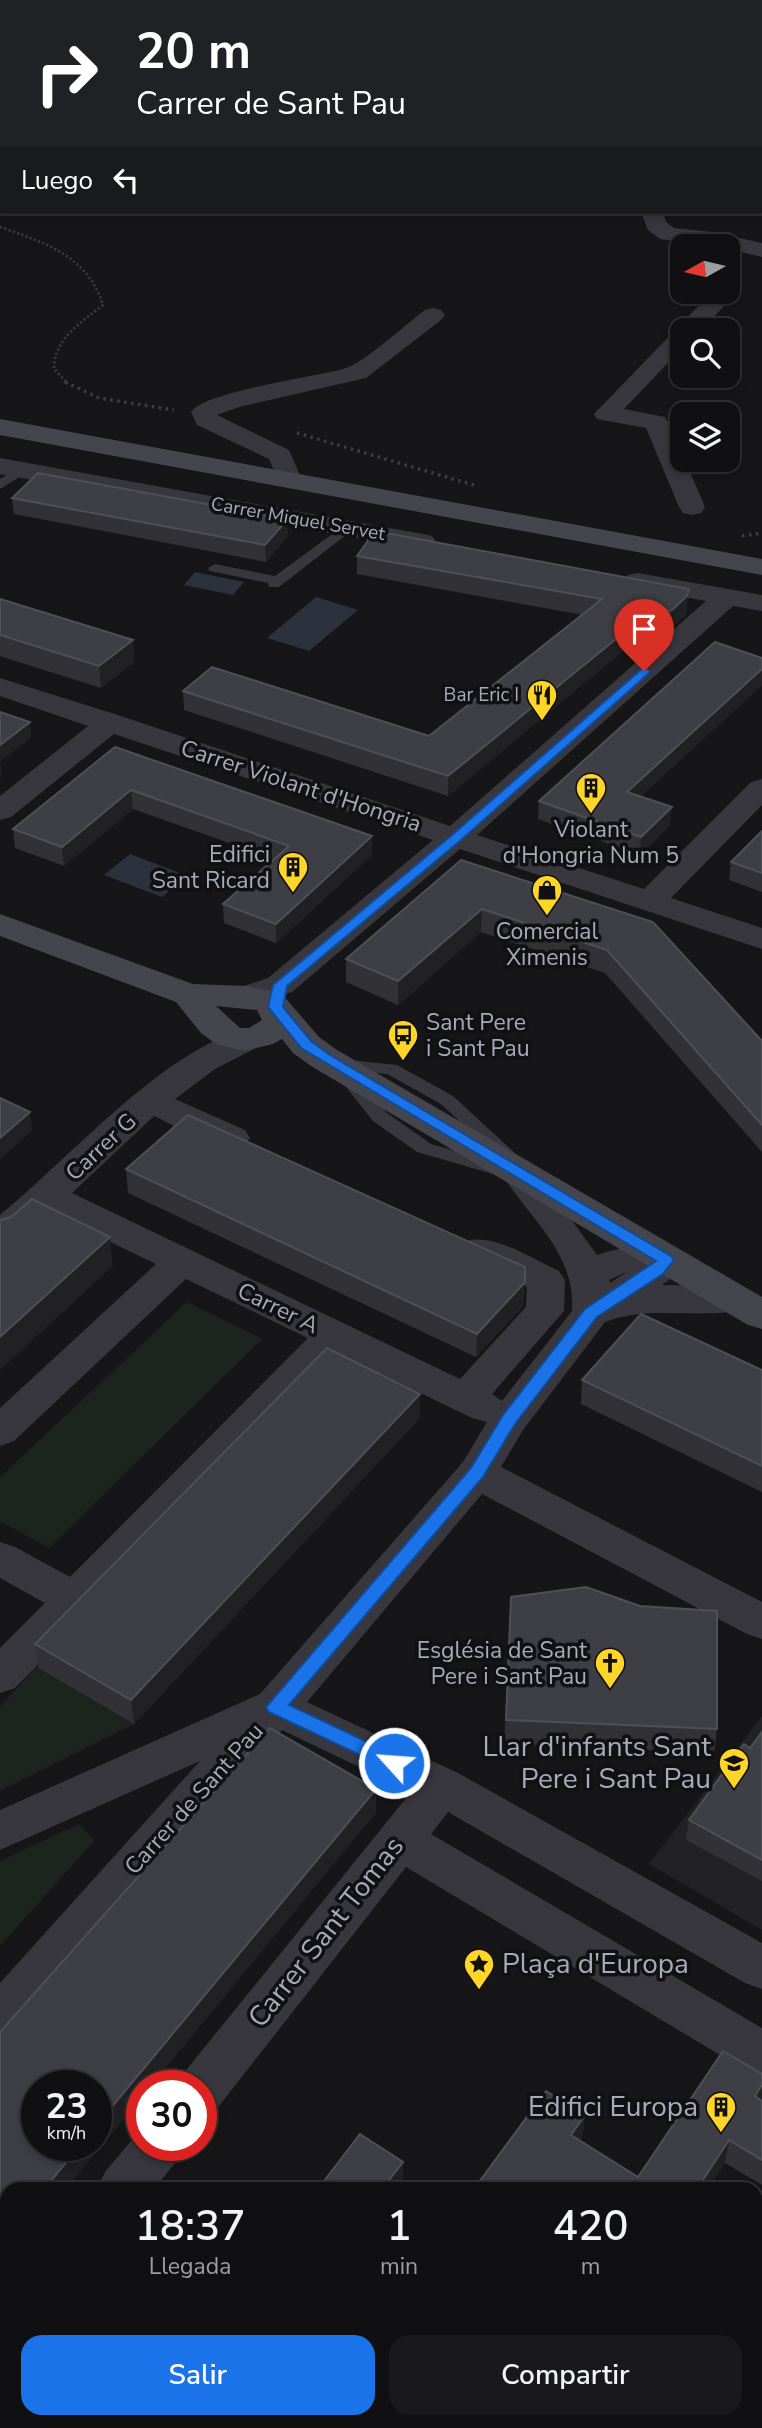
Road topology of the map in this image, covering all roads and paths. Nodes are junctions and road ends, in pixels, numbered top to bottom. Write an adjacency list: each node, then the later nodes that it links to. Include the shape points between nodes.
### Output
1 (653, 214): 4 (street, via 656,225)
2 (715, 214): 5 (street)
3 (0, 227): 13 (path, via 56,248 100,288 103,304 53,356 55,371 64,382 96,398)
4 (670, 234)
5 (713, 234)
6 (740, 246): 7 (street)
7 (762, 252): 8 (street)
8 (740, 276)
9 (713, 304): 11 (street)
10 (433, 315): 13 (street, via 358,373 232,401)
11 (700, 318)
12 (670, 347): 19 (street, via 606,414 656,422)
13 (203, 412): 15 (street, via 206,420)
14 (0, 427): 17 (main road)
15 (234, 433): 17 (street, via 280,455); 18 (path, via 283,428)
16 (7, 474): 20 (street, Carrer Miquel Servet)
17 (289, 480): 25 (main road)
18 (481, 487)
19 (692, 507)
20 (345, 528): 23 (street, Carrer Miquel Servet); 24 (lane, via 277,582)
21 (762, 533): 22 (path)
22 (730, 535)
23 (454, 548)
24 (215, 568)
25 (762, 568)
26 (618, 577): 27 (street)
27 (727, 597): 28 (street); 33 (street)
28 (762, 603)
29 (0, 687): 30 (street, Carrer Violant d'Hongria)
30 (111, 722): 32 (street); 33 (street, Carrer Violant d'Hongria)
31 (762, 788): 34 (street)
32 (0, 811)
33 (456, 838): 34 (street, Carrer Violant d'Hongria); 37 (street, Carrer G)
34 (650, 902): 36 (street, Carrer Violant d'Hongria)
35 (0, 924): 37 (main road)
36 (762, 939)
37 (245, 1019): 38 (street, Carrer G); 40 (main road, via 321,1055)
38 (150, 1101): 39 (street); 41 (street, Carrer G)
39 (261, 1151)
40 (534, 1184): 44 (main road); 46 (street, via 576,1253)
41 (47, 1196): 42 (street, Carrer G); 45 (street, Carrer A)
42 (0, 1235)
43 (447, 1235): 49 (street, via 546,1280 545,1311)
44 (666, 1260): 46 (street, Carrer de Sant Pau, via 657,1270); 47 (main road)
45 (181, 1261): 48 (street, Carrer A); 51 (street)
46 (590, 1294): 47 (street); 50 (street, Carrer de Sant Pau)
47 (748, 1307)
48 (335, 1335): 49 (street, Carrer A); 54 (street)
49 (465, 1398): 50 (street, Carrer A)
50 (509, 1420): 52 (street, Carrer de Sant Pau)
51 (0, 1431)
52 (477, 1473): 55 (street); 57 (street, Carrer de Sant Pau)
53 (0, 1558): 54 (street)
54 (75, 1600): 56 (street)
55 (762, 1622)
56 (0, 1676)
57 (276, 1707): 58 (street); 59 (street); 62 (street, Carrer de Sant Pau)
58 (442, 1786): 60 (street, Carrer Sant Tomas); 61 (street)
59 (0, 1831)
60 (399, 1839): 63 (street); 64 (street, Carrer Sant Tomas)
61 (762, 1968)
62 (0, 2018)
63 (762, 2054)
64 (217, 2070)
65 (145, 2161): 66 (street)
66 (129, 2182)

